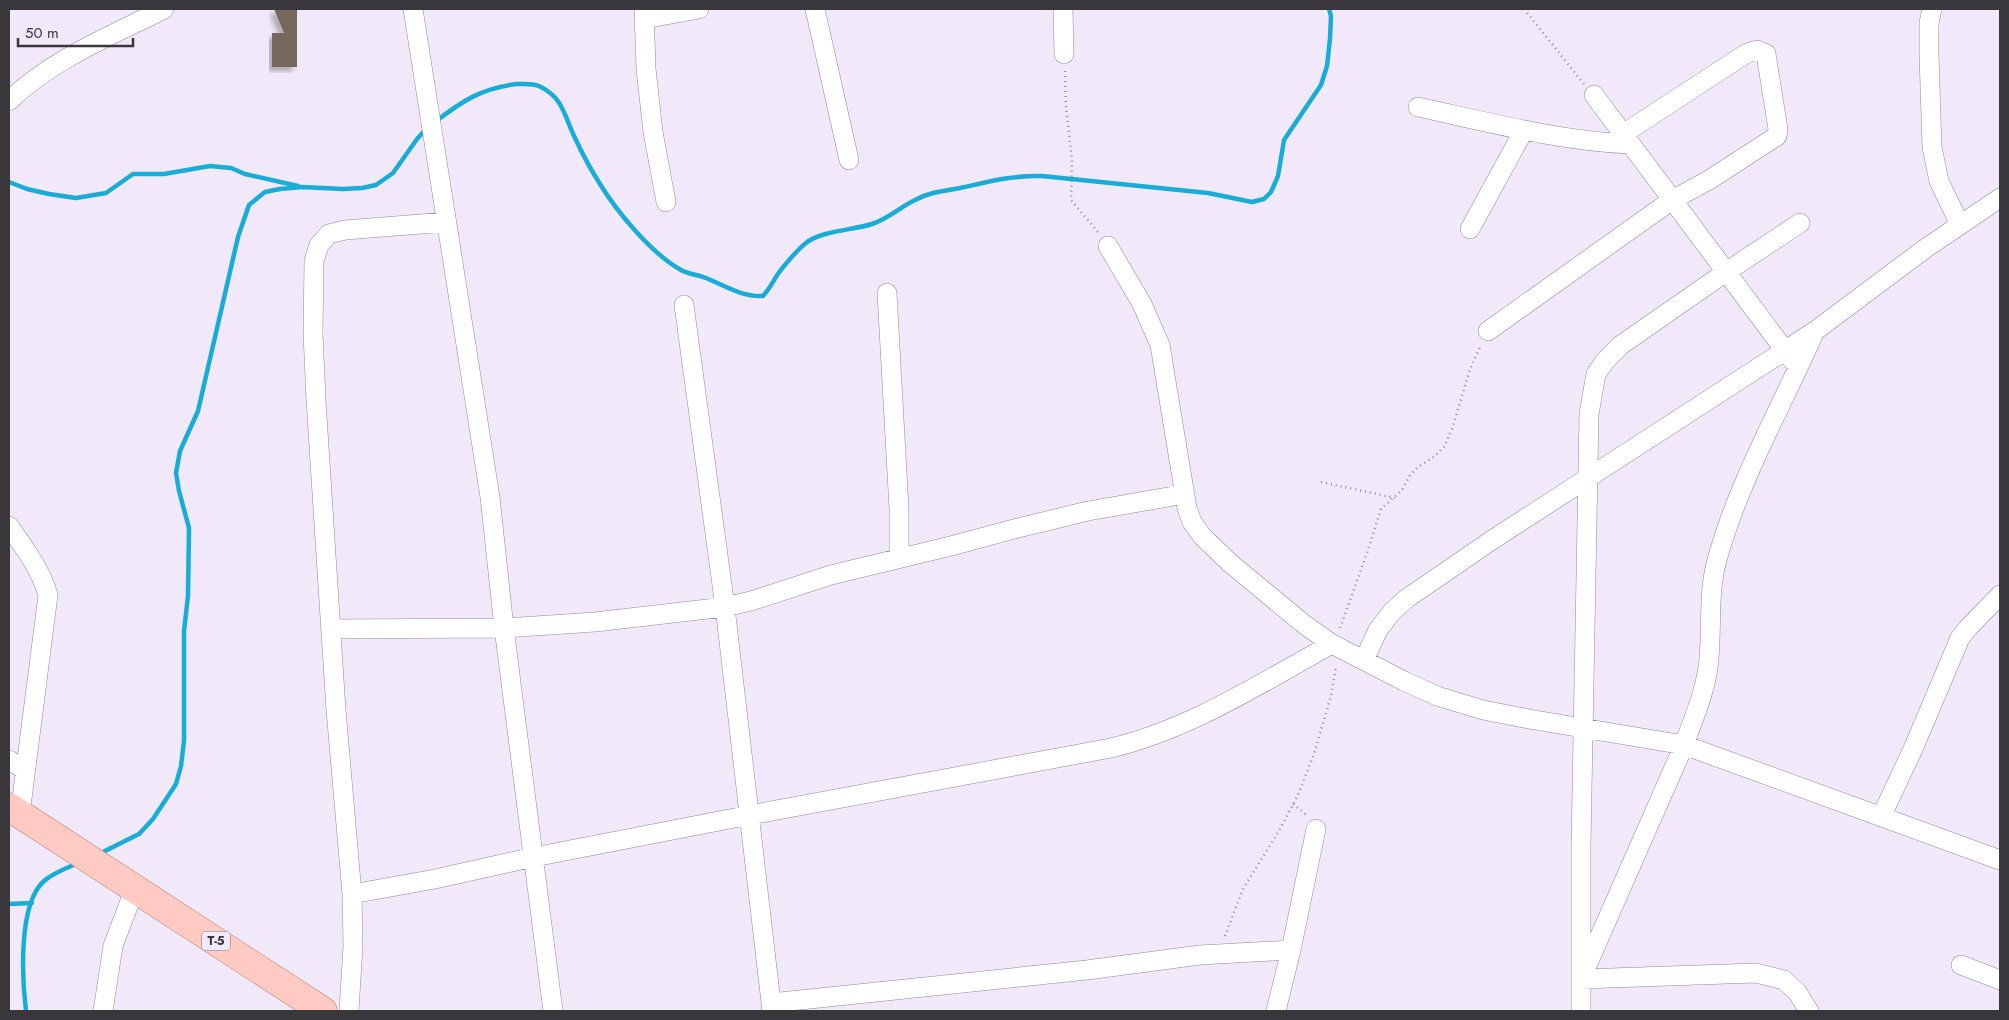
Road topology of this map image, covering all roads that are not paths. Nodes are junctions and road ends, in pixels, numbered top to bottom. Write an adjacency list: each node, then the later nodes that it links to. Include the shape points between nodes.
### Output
1 (164, 9): 10 (street, via 54,65 26,84)
2 (413, 9): 18 (street)
3 (699, 9): 7 (street)
4 (815, 9): 14 (street)
5 (1063, 9): 8 (street)
6 (1932, 9): 20 (street, via 1929,55 1932,147 1939,180)
7 (644, 14): 17 (street, via 651,114)
8 (1064, 54)
9 (1594, 95): 13 (street)
10 (9, 101)
11 (1418, 107): 12 (street)
12 (1524, 130): 13 (street, via 1599,143); 21 (street)
13 (1627, 139): 16 (street); 16 (street, via 1747,53 1757,50 1766,54 1777,136)
14 (849, 160)
15 (2000, 198): 20 (street)
16 (1672, 200): 23 (street); 26 (street)
17 (666, 202)
18 (446, 222): 36 (street, via 490,497); 37 (street, via 329,234 319,245 314,261 316,400)
19 (1800, 223): 23 (street)
20 (1960, 226): 27 (street)
21 (1470, 229)
22 (1108, 246): 31 (street, via 1142,304 1160,345)
23 (1726, 272): 28 (street); 30 (street, via 1621,345 1605,360 1596,374 1589,414)
24 (887, 293): 33 (street)
25 (684, 305): 35 (street)
26 (1488, 331)
27 (1815, 331): 28 (street); 29 (street)
28 (1785, 351): 29 (street); 30 (street)
29 (1798, 368): 41 (street, via 1736,504 1716,562 1705,685)
30 (1589, 479): 39 (street, via 1492,540 1406,600 1378,630); 40 (street)
31 (1184, 494): 33 (street, via 1088,511); 38 (street, via 1192,522 1202,536 1230,563)
32 (9, 526): 42 (street, via 38,571 48,595)
33 (899, 558): 35 (street)
34 (2000, 595): 45 (street, via 1960,638)
35 (726, 607): 36 (street, via 595,622); 44 (street)
36 (504, 628): 37 (street); 47 (street)
37 (331, 629): 50 (street)
38 (1332, 644): 39 (street); 44 (street, via 1233,698 1143,740)
39 (1364, 660): 40 (street, via 1438,696 1483,710)
40 (1584, 729): 41 (street); 53 (street)
41 (1684, 745): 45 (street); 53 (street)
42 (17, 765): 43 (street)
43 (14, 810): 49 (main road, T-5)
44 (750, 815): 47 (street); 55 (street)
45 (1881, 817): 48 (street)
46 (1316, 829): 51 (street)
47 (534, 857): 50 (street); 59 (street)
48 (2000, 860)
49 (135, 888): 56 (street, via 113,946); 57 (main road, T-5)
50 (352, 894): 58 (street)
51 (1291, 950): 55 (street, via 1219,954); 60 (street)
52 (1961, 965): 54 (street)
53 (1581, 979): 61 (street); 62 (street, via 1756,973 1784,980 1797,992)
54 (2000, 980)
55 (772, 1007)
56 (103, 1011)
57 (323, 1011)
58 (349, 1011)
59 (553, 1011)
60 (1276, 1011)
61 (1580, 1011)
62 (1808, 1011)

